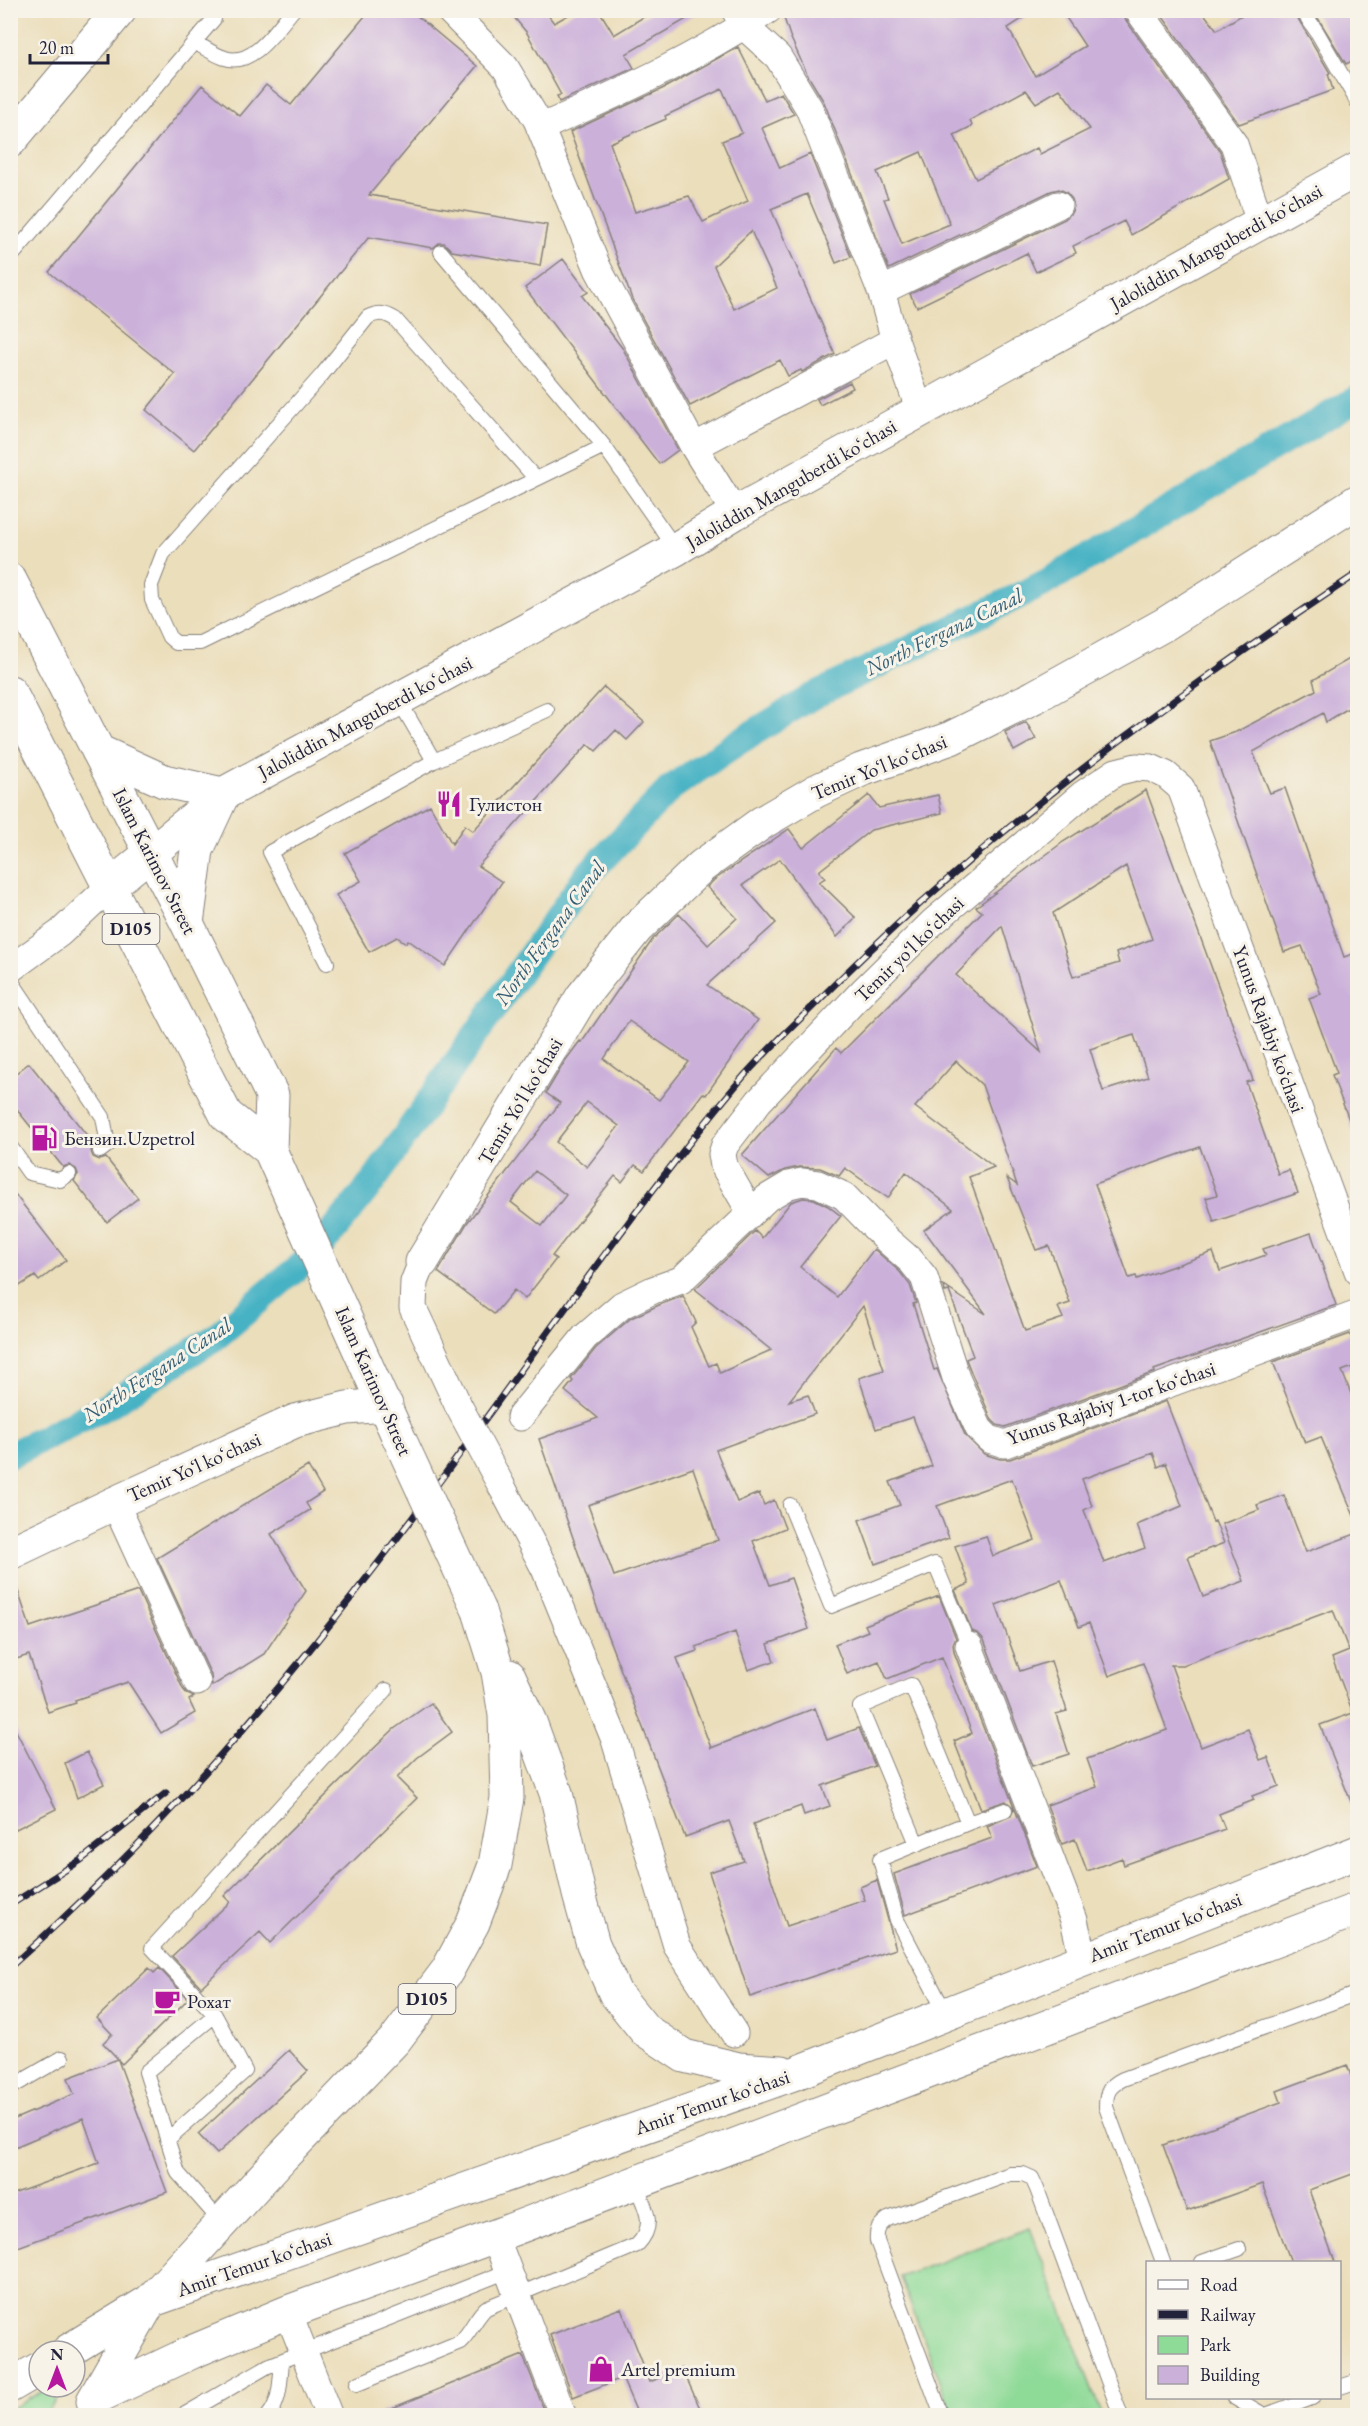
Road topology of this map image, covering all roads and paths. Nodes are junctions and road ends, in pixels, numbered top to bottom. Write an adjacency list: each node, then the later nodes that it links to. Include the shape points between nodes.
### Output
1 (120, 10): 12 (main road)
2 (294, 10): 9 (lane, via 251,56 225,58)
3 (449, 10): 11 (street, via 505,66)
4 (768, 10): 7 (street)
5 (1138, 10): 15 (street, via 1234,144)
6 (1302, 10): 10 (lane)
7 (739, 18): 11 (street, via 645,82); 18 (street, via 778,57 809,108)
8 (214, 19): 9 (lane)
9 (196, 43): 17 (lane)
10 (1358, 103)
11 (540, 128): 22 (street, via 598,268)
12 (10, 141)
13 (1358, 169): 15 (main road, Jaloliddin Manguberdi koʻchasi)
14 (1058, 205): 18 (street)
15 (1260, 222): 20 (main road, Jaloliddin Manguberdi koʻchasi)
16 (441, 252): 21 (lane)
17 (10, 258)
18 (881, 291): 19 (street)
19 (895, 340): 20 (street); 22 (street)
20 (920, 411): 25 (main road, Jaloliddin Manguberdi koʻchasi)
21 (604, 446): 23 (lane); 26 (lane)
22 (694, 447): 25 (street)
23 (536, 479): 23 (lane, via 395,319 377,313 368,317 321,376 163,554 151,585 152,600 169,637 176,643 201,643)
24 (1358, 501): 46 (main road, Temir Yoʻl koʻchasi, via 1165,624 1034,698 951,738 861,770 816,791 763,822 702,866 637,928 582,997)
25 (735, 513): 26 (main road, Jaloliddin Manguberdi koʻchasi)
26 (676, 549): 29 (main road, Jaloliddin Manguberdi koʻchasi)
27 (10, 580): 31 (main road, Islam Karimov Street / D105)
28 (10, 692): 36 (main road, Islam Karimov Street / D105)
29 (398, 699): 32 (lane); 34 (main road, Jaloliddin Manguberdi koʻchasi)
30 (547, 710): 32 (lane)
31 (98, 751): 34 (main road, via 164,781); 35 (main road, Islam Karimov Street / D105)
32 (434, 761): 38 (lane, via 270,852)
33 (1180, 788): 45 (street, Temir yoʻl koʻchasi, via 1166,775 1150,768 1116,772 1082,795 932,923 766,1093 725,1145 724,1166); 47 (street, Yunus Rajabiy ko‘chasi)
34 (223, 794): 35 (main road, Jaloliddin Manguberdi koʻchasi); 37 (main road, via 197,850)
35 (151, 853): 36 (main road, Jaloliddin Manguberdi koʻchasi); 37 (main road, Islam Karimov Street / D105)
36 (110, 887): 39 (street, via 60,933); 42 (main road, Islam Karimov Street / D105, via 226,1115)
37 (187, 922): 42 (main road, Islam Karimov Street / D105, via 272,1095)
38 (327, 963)
39 (10, 969)
40 (10, 980): 43 (lane, via 103,1117 108,1145)
41 (10, 1146): 44 (lane, via 29,1173 60,1180)
42 (270, 1150): 49 (main road, Islam Karimov Street / D105)
43 (100, 1151)
44 (69, 1174)
45 (751, 1213): 48 (street, Yunus Rajabiy 1-tor koʻchasi, via 767,1198 802,1182 818,1184 844,1196 924,1277 956,1378 979,1428 989,1439 1005,1444); 50 (street, Yunus Rajabiy 1-tor koʻchasi, via 681,1280 622,1305 585,1337)
46 (423, 1262): 67 (street, bridge, via 414,1282 413,1308 458,1406 545,1569 615,1740 677,1946)
47 (1358, 1271)
48 (1358, 1314)
49 (386, 1405): 51 (main road, Temir Yoʻl koʻchasi, via 347,1408 295,1421); 54 (main road, Islam Karimov Street / D105, bridge)
50 (520, 1417)
51 (115, 1503): 53 (main road, Temir Yoʻl koʻchasi); 56 (street)
52 (790, 1505): 55 (lane, via 831,1606 935,1563)
53 (10, 1553)
54 (479, 1611): 69 (main road, D105, via 530,1722 556,1792 593,1944 615,1993 645,2030 684,2056 740,2069); 73 (main road, D105, via 498,1672 507,1762 502,1836 485,1895 447,1971 395,2040)
55 (969, 1646): 63 (street, via 1074,1920)
56 (196, 1682)
57 (386, 1690): 66 (lane, via 152,1948)
58 (1005, 1810): 59 (lane)
59 (968, 1823): 60 (lane); 60 (lane, via 911,1685 860,1707)
60 (917, 1844): 65 (lane, via 880,1859 897,1920)
61 (1358, 1852): 63 (main road, Amir Temur koʻchasi)
62 (1358, 1909): 72 (main road)
63 (1083, 1959): 65 (main road, Amir Temur koʻchasi)
64 (1358, 1993): 76 (lane, via 1112,2085 1106,2094 1106,2107)
65 (946, 2014): 69 (main road, Amir Temur koʻchasi)
66 (215, 2015): 71 (lane, via 146,2072); 71 (lane, via 245,2071)
67 (734, 2033)
68 (62, 2058): 70 (lane)
69 (796, 2073): 79 (main road, Amir Temur koʻchasi)
70 (10, 2088)
71 (168, 2140): 73 (lane, via 178,2173)
72 (635, 2183): 74 (main road); 78 (lane, via 649,2225 646,2236 637,2245)
73 (222, 2223): 79 (main road, D105)
74 (495, 2236): 78 (street); 80 (main road)
75 (1239, 2249): 77 (lane)
76 (1163, 2261)
77 (1205, 2261)
78 (513, 2283): 82 (lane); 85 (lane, via 477,2316 460,2342); 94 (street)
79 (150, 2301): 81 (main road, Amir Temur koʻchasi / D105); 90 (main road, D105)
80 (288, 2312): 82 (street); 90 (main road, via 192,2352)
81 (87, 2339)
82 (293, 2356): 91 (lane); 92 (lane, via 275,2408); 93 (street)
83 (27, 2376): 86 (main road)
84 (1358, 2381): 87 (lane)
85 (357, 2384)
86 (10, 2386)
87 (1341, 2387)
88 (1238, 2399): 97 (lane)
89 (1307, 2399): 97 (lane)
90 (89, 2407)
91 (182, 2415)
92 (268, 2415)
93 (329, 2415)
94 (563, 2415)
95 (942, 2415): 96 (lane, via 876,2232 888,2219 1010,2174 1032,2178)
96 (1121, 2415)
97 (1264, 2415)

